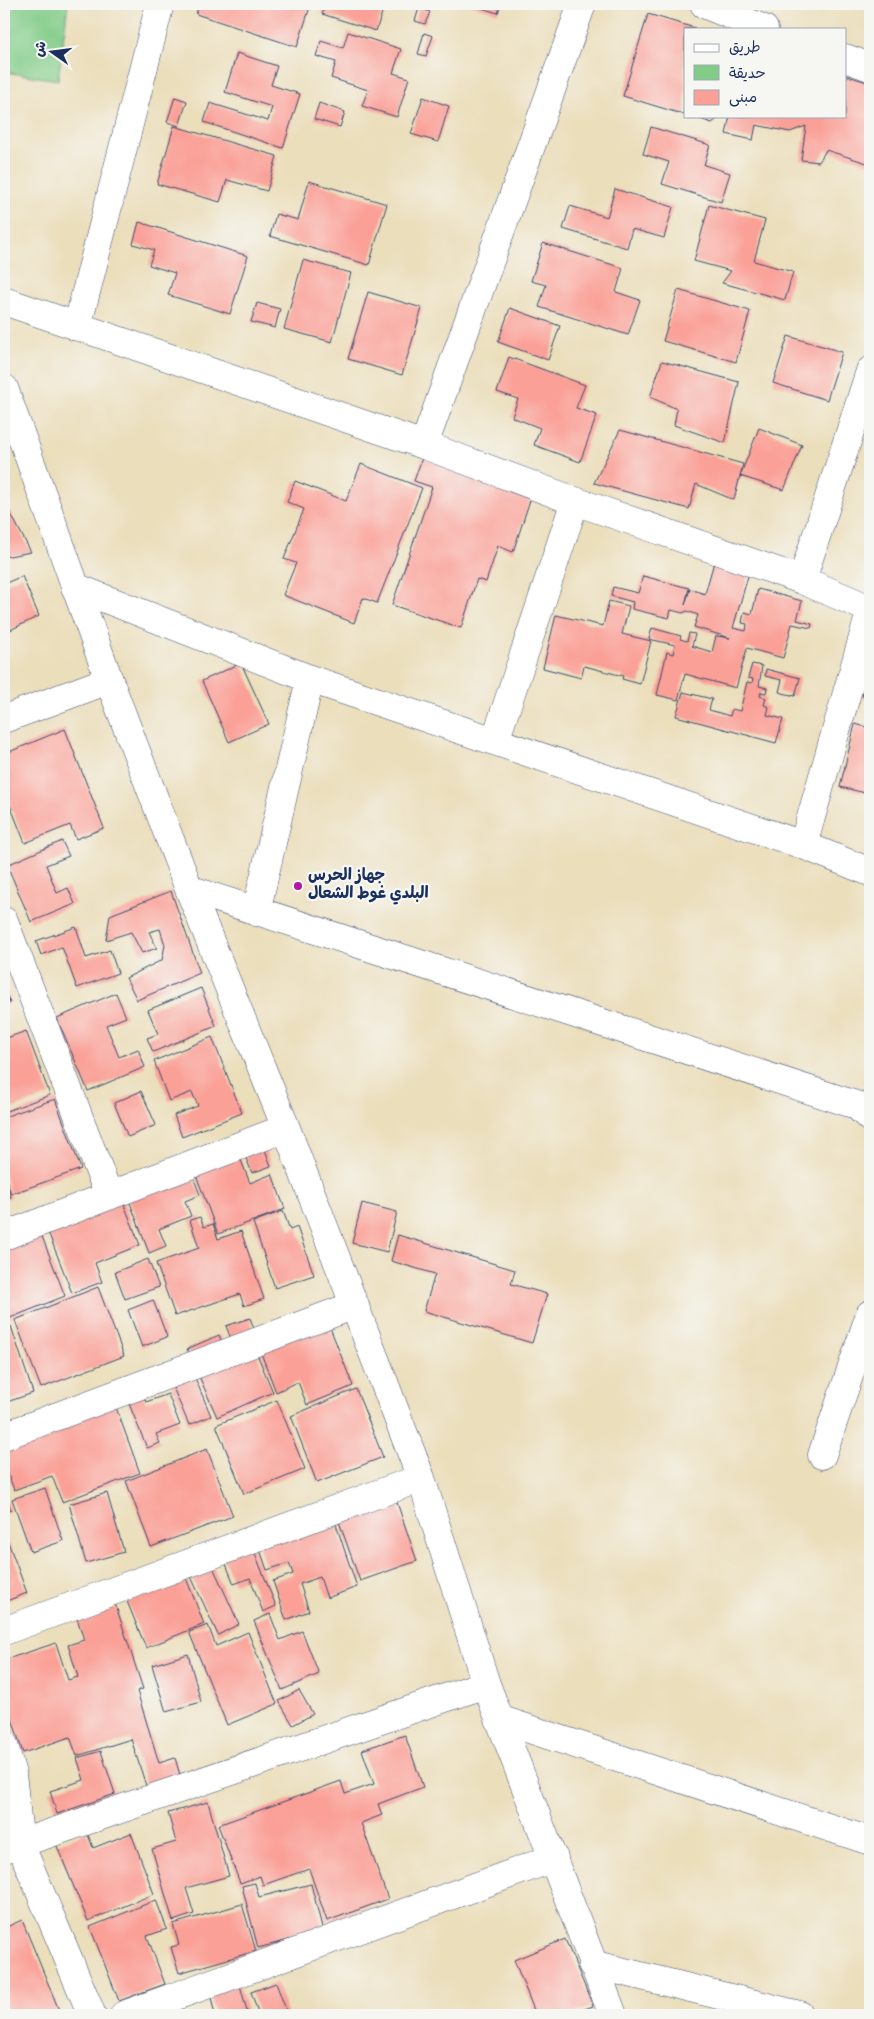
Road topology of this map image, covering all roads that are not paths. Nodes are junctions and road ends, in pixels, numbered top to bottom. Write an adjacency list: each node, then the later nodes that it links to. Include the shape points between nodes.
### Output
1 (160, 4): 8 (street)
2 (582, 4): 11 (street)
3 (704, 4): 4 (street)
4 (762, 28)
5 (846, 58): 6 (street)
6 (870, 66)
7 (4, 300): 8 (street)
8 (77, 327): 11 (street)
9 (870, 371): 13 (street)
10 (4, 388): 14 (street)
11 (424, 445): 12 (street)
12 (575, 501): 13 (street); 20 (street)
13 (802, 580): 15 (street)
14 (75, 586): 17 (street); 18 (street)
15 (870, 609)
16 (870, 613): 21 (street)
17 (310, 679): 20 (street); 24 (street)
18 (109, 680): 19 (street); 23 (street)
19 (4, 719)
20 (495, 741): 21 (street)
21 (803, 845): 22 (street)
22 (870, 872)
23 (189, 889): 24 (street); 27 (street)
24 (256, 912): 26 (street, via 856,1105)
25 (4, 921): 28 (street)
26 (870, 1118)
27 (286, 1128): 28 (street); 30 (street)
28 (109, 1196): 29 (street)
29 (4, 1236)
30 (355, 1305): 32 (street); 34 (street)
31 (870, 1314): 33 (street)
32 (4, 1436)
33 (822, 1455)
34 (421, 1478): 35 (street); 36 (street)
35 (4, 1631)
36 (486, 1684): 37 (street); 40 (street)
37 (499, 1720): 39 (street); 41 (street)
38 (4, 1745): 40 (street, via 12,1774)
39 (870, 1840)
40 (12, 1846): 44 (street)
41 (554, 1858): 42 (street); 45 (street)
42 (592, 1964): 43 (street); 46 (street)
43 (610, 2014)
44 (92, 2015)
45 (124, 2015)
46 (800, 2015)

